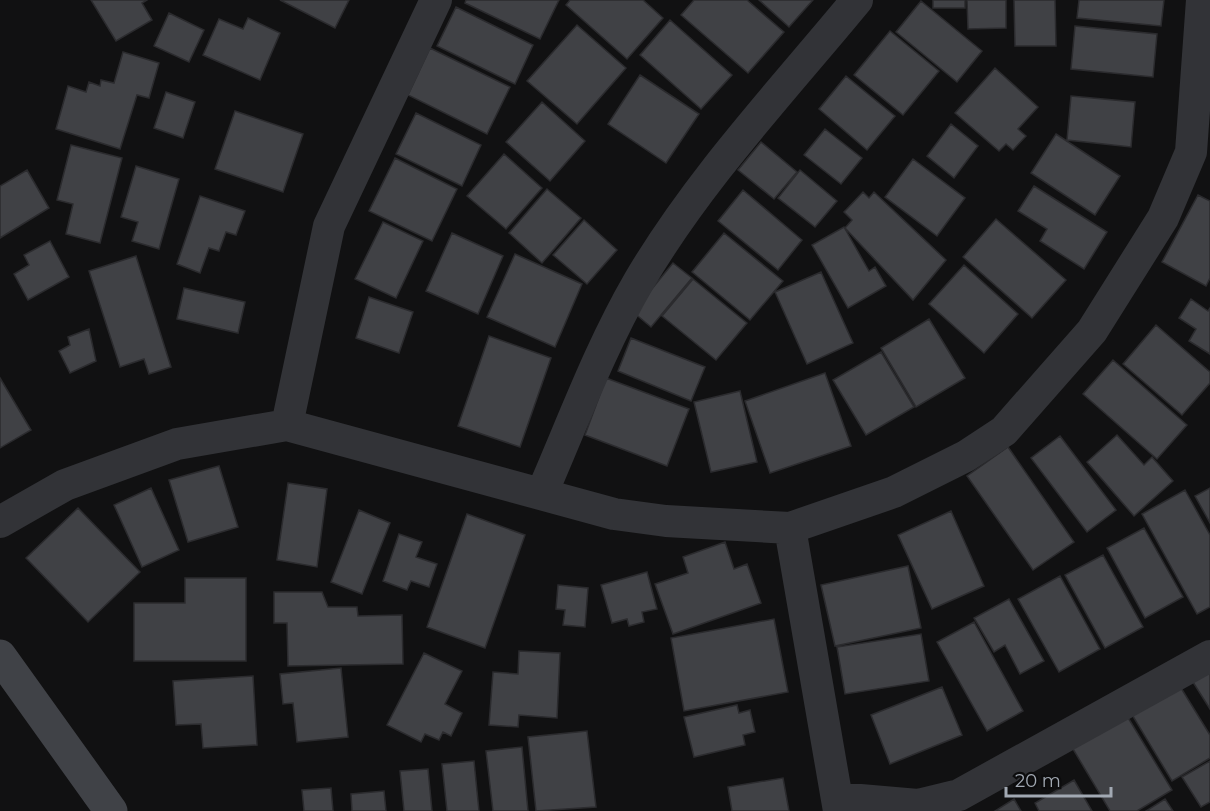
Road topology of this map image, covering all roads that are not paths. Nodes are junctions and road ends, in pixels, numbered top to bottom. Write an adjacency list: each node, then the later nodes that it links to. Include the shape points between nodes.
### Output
1 (436, 0): 5 (street, via 329,226)
2 (857, 0): 6 (street, via 686,209 639,280 610,333)
3 (1202, 0): 4 (street)
4 (1201, 155): 8 (street, via 1092,331 1004,431 966,456 894,492)
5 (287, 425): 6 (street); 7 (street, via 177,444 64,485)
6 (542, 493): 8 (street, via 624,516)
7 (0, 522)
8 (789, 528): 11 (street)
9 (1210, 656): 11 (street, via 959,795 918,806)
10 (4, 669): 12 (street)
11 (838, 805)
12 (111, 811)

